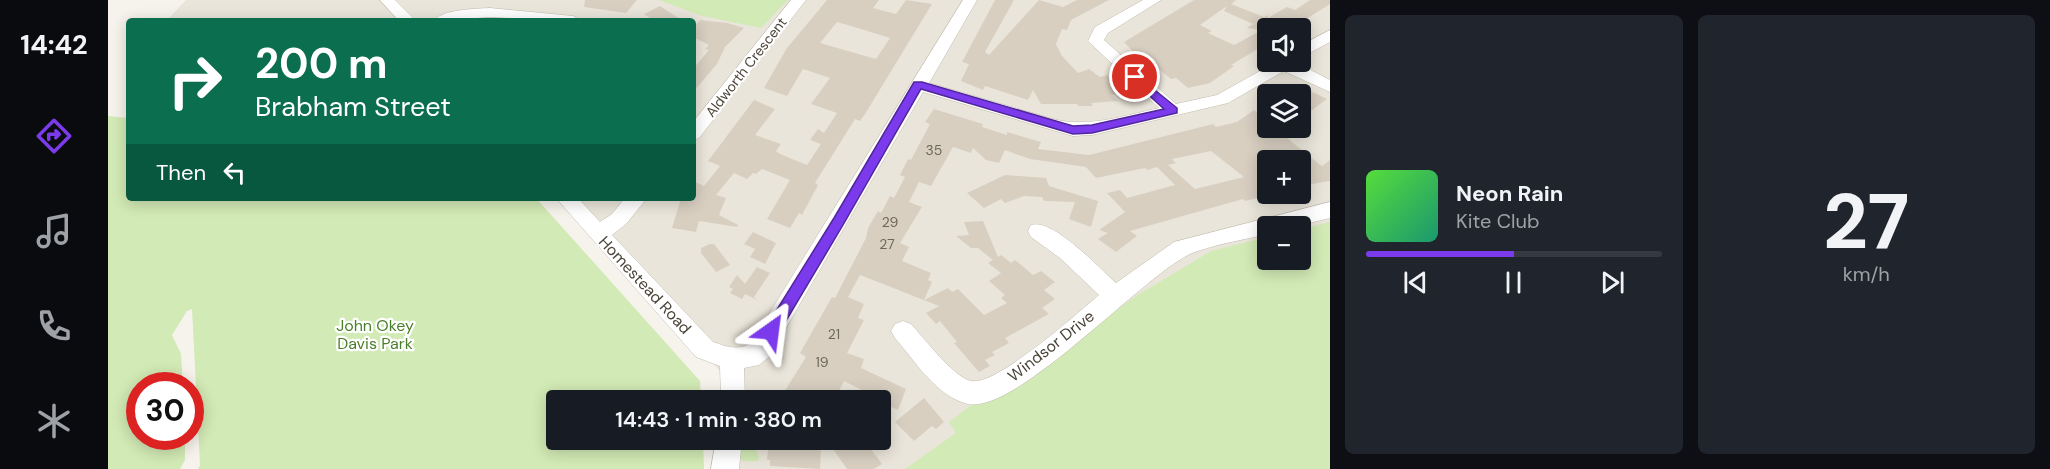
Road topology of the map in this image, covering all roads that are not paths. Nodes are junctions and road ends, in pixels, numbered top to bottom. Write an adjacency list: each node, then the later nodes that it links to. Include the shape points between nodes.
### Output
1 (387, 0): 5 (street)
2 (799, 0): 15 (street, Aldworth Crescent)
3 (970, 0): 12 (street)
4 (1154, 0): 14 (street, via 1101,30 1096,41)
5 (405, 18)
6 (451, 18): 7 (street, via 488,11)
7 (548, 18)
8 (1330, 35): 9 (street)
9 (1311, 46)
10 (1270, 72): 14 (street, via 1229,96)
11 (1302, 72): 13 (street)
12 (918, 85): 14 (street, via 1073,130); 23 (street, via 760,350 750,357)
13 (1330, 87)
14 (1173, 111)
15 (696, 130)
16 (569, 201): 20 (street, Homestead Road)
17 (635, 201): 20 (street)
18 (1330, 210): 21 (street, Windsor Drive, via 1182,248)
19 (1038, 231): 21 (street, via 1068,252)
20 (598, 234): 23 (street, Homestead Road, via 705,350)
21 (1115, 296): 22 (street, Windsor Drive, via 1020,373 992,390 970,393 949,382)
22 (903, 331)
23 (732, 359): 24 (street)
24 (733, 390)
25 (728, 450): 26 (street)
26 (725, 469)

